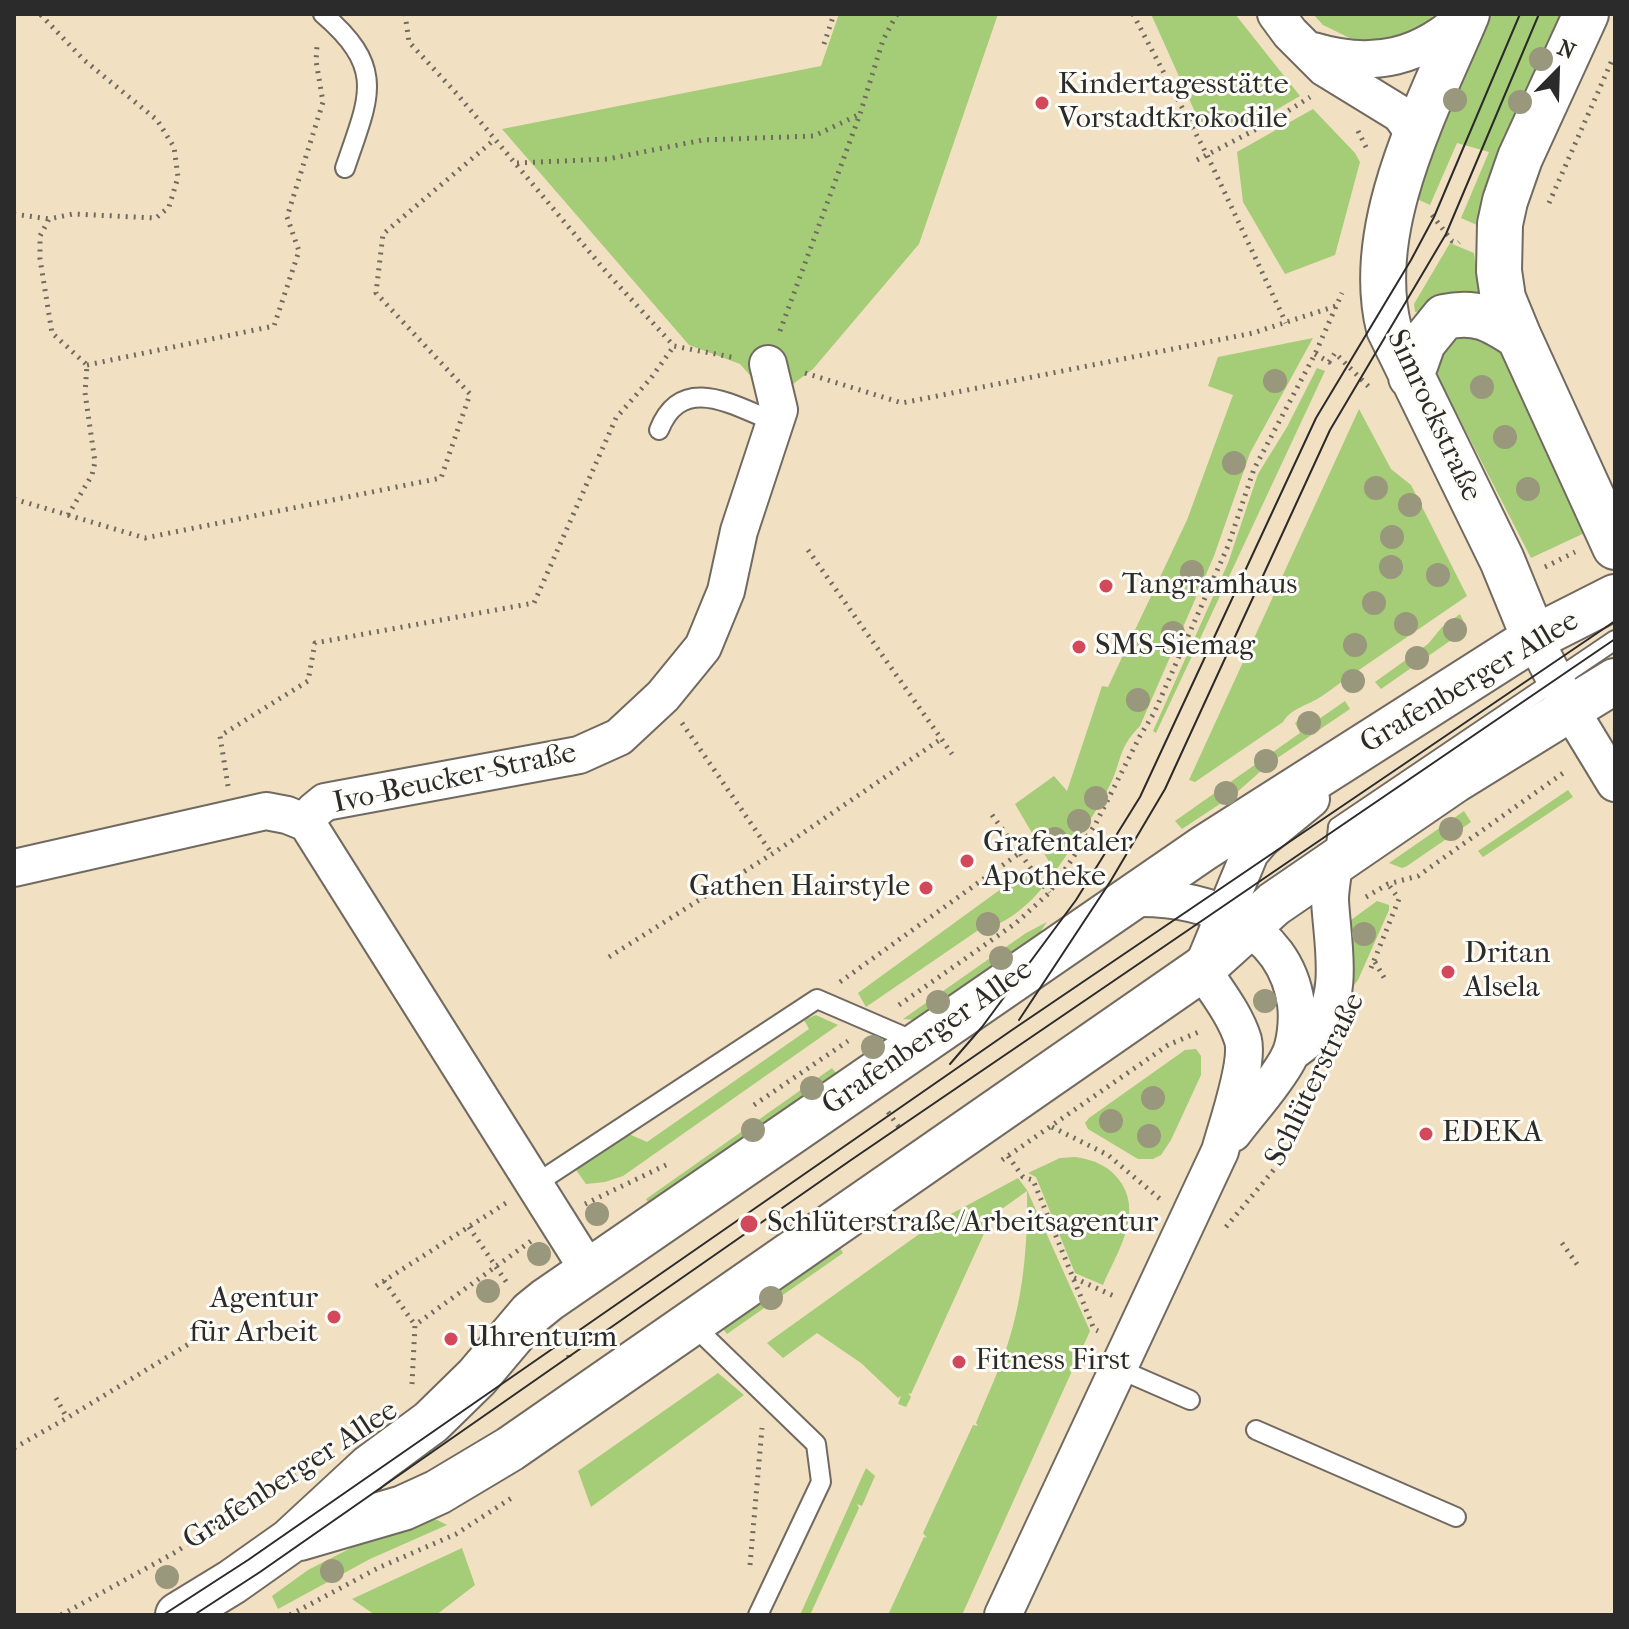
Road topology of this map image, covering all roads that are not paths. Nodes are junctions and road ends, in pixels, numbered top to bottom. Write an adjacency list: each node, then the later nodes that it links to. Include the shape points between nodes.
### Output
1 (323, 14): 7 (lane, via 360,56 369,82)
2 (1276, 14): 5 (street)
3 (1467, 14): 5 (street, via 1429,45 1382,59); 6 (main road, Simrockstraße)
4 (1586, 14): 8 (main road, via 1520,158 1500,224 1503,298)
5 (1307, 50): 6 (street, via 1325,68 1400,114)
6 (1415, 141): 10 (main road, Simrockstraße, via 1387,232 1383,264 1383,305)
7 (345, 168)
8 (1519, 337): 10 (main road, via 1481,316 1444,317 1423,343); 13 (main road)
9 (768, 364): 11 (street, Ivo-Beucker-Straße, via 779,410)
10 (1411, 377): 16 (main road, Simrockstraße)
11 (775, 422): 12 (lane, via 710,397 695,397 673,406); 20 (street, Ivo-Beucker-Straße, via 739,531 726,591 703,647 663,696 619,737 579,755 325,802)
12 (659, 430)
13 (1601, 546)
14 (1615, 597): 16 (main road, Grafenberger Allee)
15 (1615, 640): 16 (lane)
16 (1553, 675): 17 (main road, Grafenberger Allee); 18 (main road, Grafenberger Allee); 19 (street); 21 (main road, Grafenberger Allee, via 1455,780)
17 (1615, 681)
18 (1405, 721): 23 (main road, Grafenberger Allee); 24 (street, via 1250,853)
19 (1615, 783)
20 (307, 823): 22 (street, Ivo-Beucker-Straße, via 266,811); 29 (street, Ivo-Beucker-Straße)
21 (1334, 863): 24 (main road, Grafenberger Allee, via 1274,904); 27 (street, Schlüterstraße, via 1332,992 1316,1032)
22 (14, 868)
23 (1132, 898): 24 (street, via 1176,899); 26 (main road, Grafenberger Allee)
24 (1237, 920): 25 (main road, Grafenberger Allee); 27 (street, Schlüterstraße, via 1280,960 1293,984 1298,1015)
25 (1202, 969): 28 (street, Schlüterstraße, via 1243,1042 1242,1071); 31 (main road, Grafenberger Allee)
26 (921, 1043): 29 (lane, via 817,999); 30 (main road, Grafenberger Allee)
27 (1290, 1054): 28 (street, Schlüterstraße)
28 (1220, 1151): 32 (street, Schlüterstraße)
29 (524, 1191): 30 (street, Ivo-Beucker-Straße, via 557,1222)
30 (589, 1271): 36 (main road, Grafenberger Allee, via 531,1313 453,1402 370,1467)
31 (692, 1324): 36 (main road, Grafenberger Allee, via 438,1492 403,1508); 38 (lane, via 816,1444 821,1482)
32 (1119, 1369): 33 (lane); 39 (street, Schlüterstraße)
33 (1190, 1400)
34 (1256, 1430): 35 (lane)
35 (1456, 1517)
36 (290, 1541): 37 (main road, Grafenberger Allee)
37 (178, 1615)
38 (758, 1615)
39 (1003, 1615)

